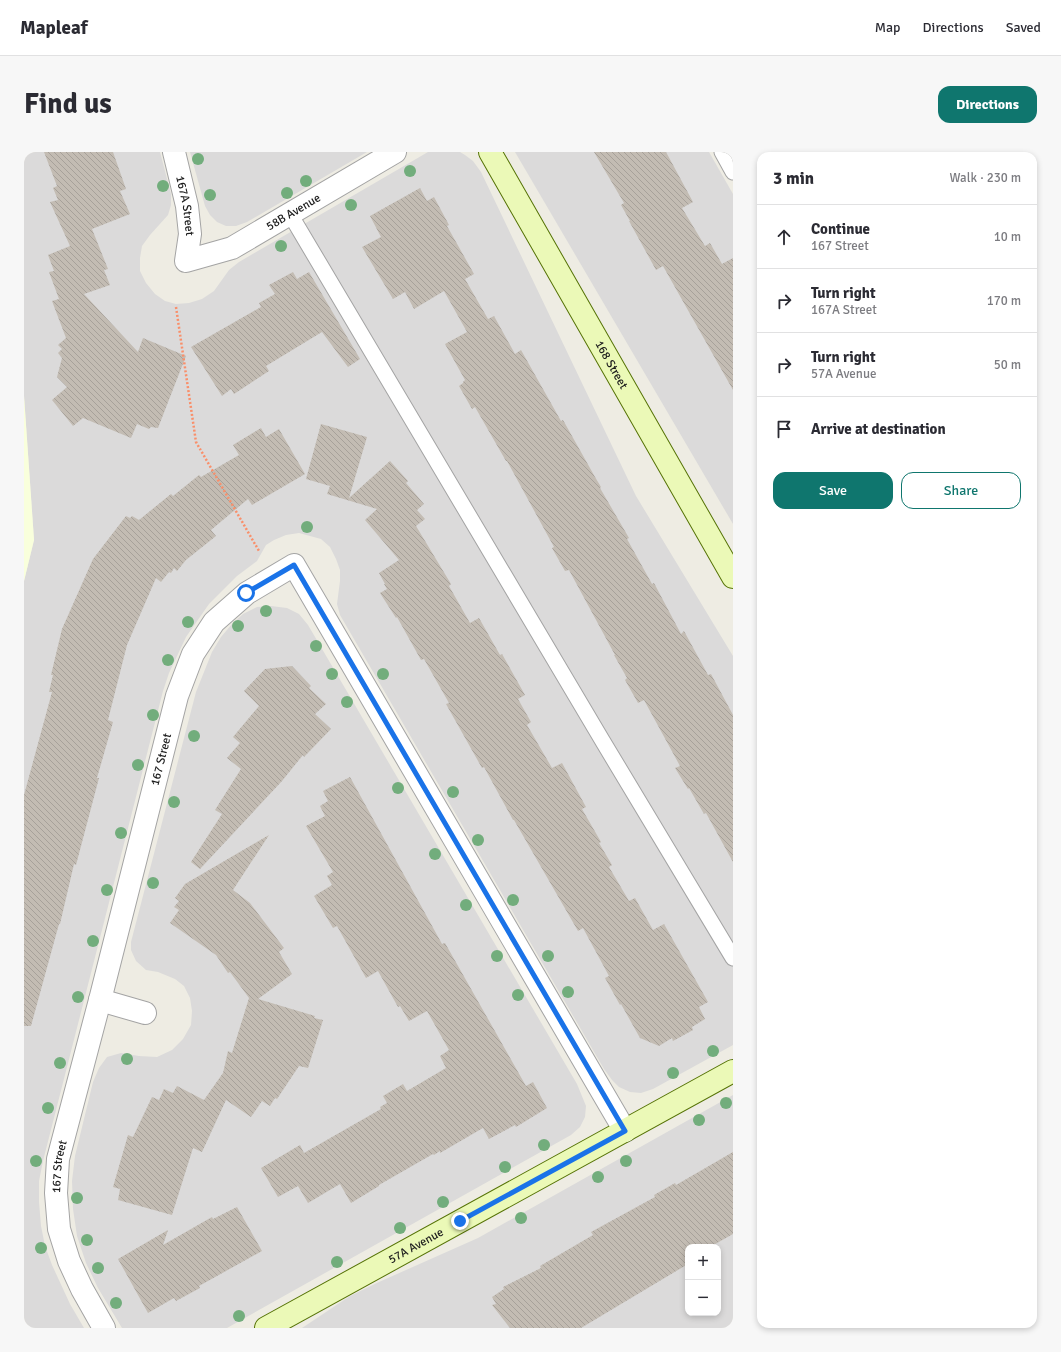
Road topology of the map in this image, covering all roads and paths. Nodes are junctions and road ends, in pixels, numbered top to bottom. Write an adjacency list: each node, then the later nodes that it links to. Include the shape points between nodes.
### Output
1 (174, 152): 7 (street, 167A Street, via 187,206 190,234)
2 (395, 152): 6 (street, 58B Avenue)
3 (490, 152): 10 (street, 168 Street)
4 (722, 152): 5 (lane)
5 (733, 172)
6 (290, 214): 7 (street, 58B Avenue, via 232,248); 11 (lane)
7 (186, 261)
8 (176, 306): 9 (path, via 196,442)
9 (259, 551)
10 (733, 576)
11 (733, 958)
12 (100, 1000): 13 (street); 15 (street, 167 Street, via 177,696 193,654 214,622 246,593 294,565); 16 (street, 167 Street, via 58,1159 56,1193 59,1229 69,1261)
13 (145, 1013)
14 (733, 1071): 15 (street, 57A Avenue)
15 (625, 1131): 17 (street, 57A Avenue)
16 (104, 1328)
17 (266, 1328)

